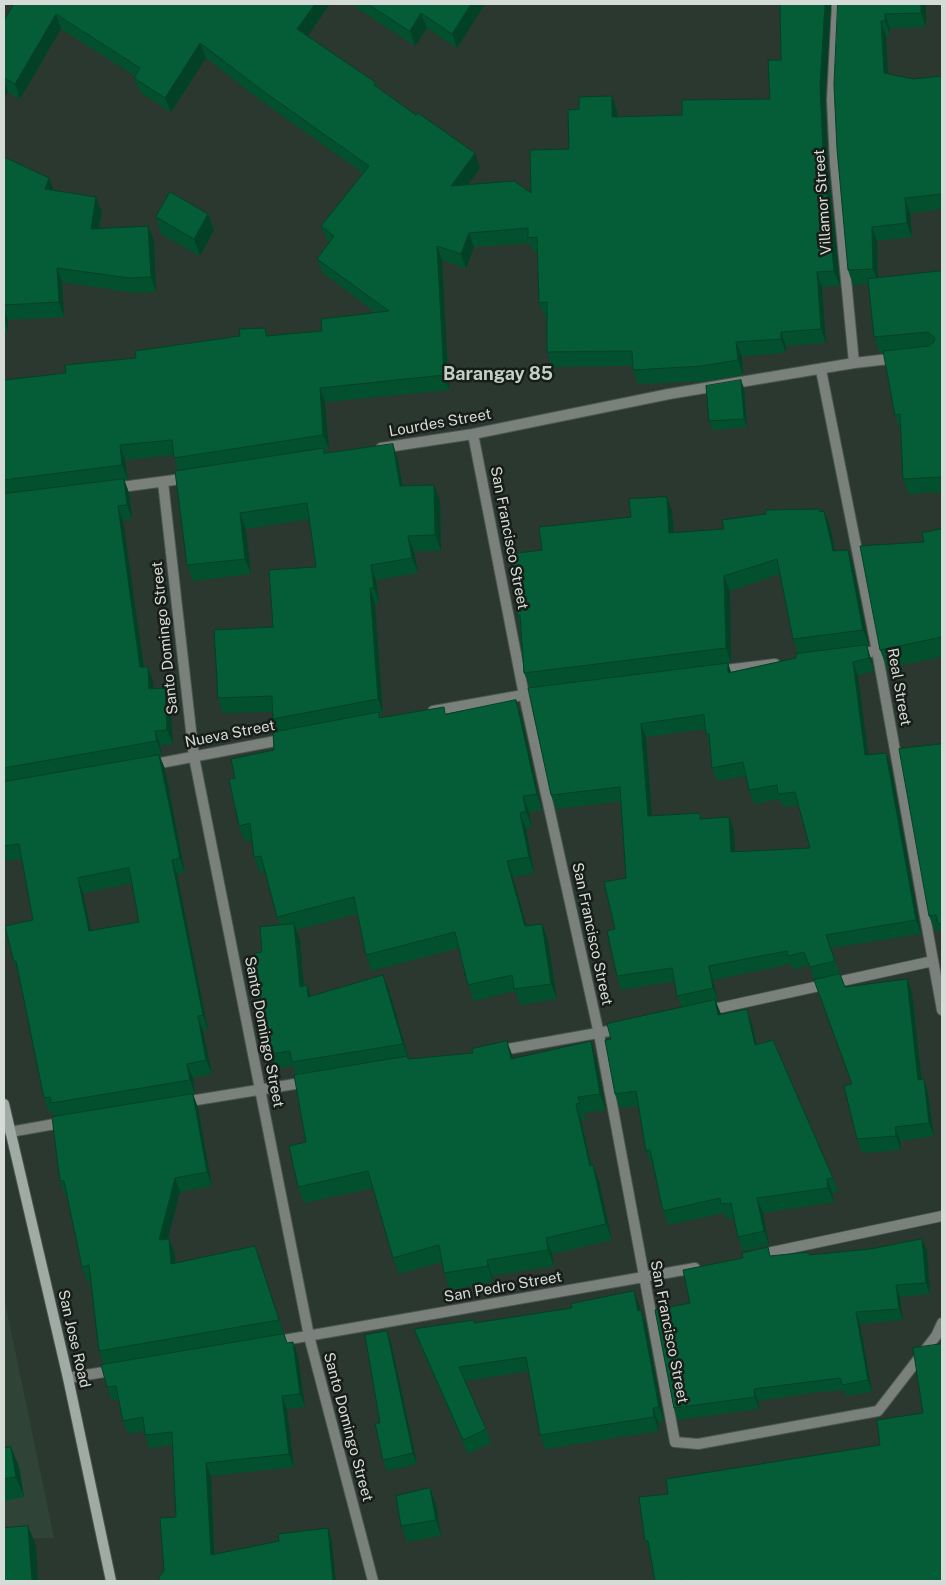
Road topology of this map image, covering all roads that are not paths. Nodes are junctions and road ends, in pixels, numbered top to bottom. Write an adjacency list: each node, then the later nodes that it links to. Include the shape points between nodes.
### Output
1 (837, 4): 3 (street, Villamor Street, via 832,100 835,164)
2 (914, 356): 3 (street)
3 (854, 363): 4 (street)
4 (820, 370): 5 (street, Lourdes Street, via 669,394); 10 (street, Real Street)
5 (473, 434): 6 (street, Lourdes Street); 15 (street, San Francisco Street)
6 (366, 451)
7 (202, 476): 8 (street)
8 (163, 482): 9 (street); 18 (street, Santo Domingo Street)
9 (107, 489)
10 (877, 651): 11 (street); 20 (street, Real Street)
11 (848, 655)
12 (789, 662): 13 (street)
13 (710, 672)
14 (544, 692): 15 (street)
15 (524, 695): 16 (street); 24 (street, San Francisco Street)
16 (420, 714)
17 (297, 736): 18 (street, Nueva Street)
18 (194, 757): 19 (street, Nueva Street); 27 (street, Santo Domingo Street)
19 (136, 767)
20 (933, 961): 21 (street, Real Street); 22 (street)
21 (942, 1010)
22 (694, 1013)
23 (627, 1028): 24 (street)
24 (599, 1034): 25 (street); 35 (street, San Francisco Street)
25 (483, 1053)
26 (318, 1080): 27 (street)
27 (260, 1089): 29 (street); 37 (street, Santo Domingo Street)
28 (4, 1104): 31 (main road, San Jose Road)
29 (173, 1104)
30 (77, 1120): 31 (street)
31 (10, 1132): 40 (main road, San Jose Road)
32 (942, 1216): 33 (street)
33 (750, 1257)
34 (702, 1267): 35 (street, San Pedro Street)
35 (644, 1279): 36 (street, San Francisco Street, via 675,1442 698,1444 878,1411 936,1336); 37 (street, San Pedro Street)
36 (942, 1323)
37 (309, 1336): 38 (street, San Pedro Street); 42 (street, Santo Domingo Street)
38 (260, 1344)
39 (124, 1368): 40 (street)
40 (68, 1378): 41 (main road, San Jose Road)
41 (111, 1581)
42 (372, 1581)

